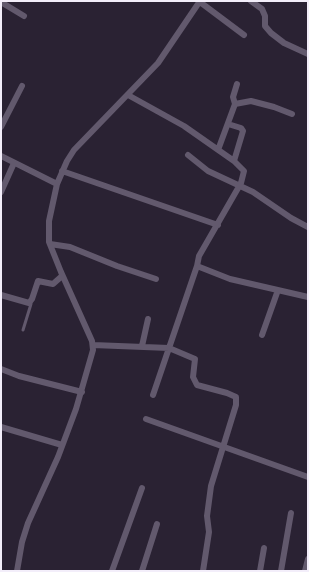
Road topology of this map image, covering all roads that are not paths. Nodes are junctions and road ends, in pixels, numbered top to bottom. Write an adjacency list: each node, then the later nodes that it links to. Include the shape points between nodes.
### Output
1 (200, 1): 5 (street); 9 (street, via 164,55)
2 (250, 1): 6 (street, via 262,9 265,26 271,33 284,43)
3 (1, 2): 4 (street)
4 (24, 16)
5 (244, 35)
6 (308, 54)
7 (237, 84): 10 (street, via 233,98)
8 (22, 86): 13 (street)
9 (128, 95): 14 (street, via 184,126); 19 (street, via 79,144)
10 (235, 104): 11 (street, via 251,101); 12 (street)
11 (292, 114)
12 (228, 124): 14 (street); 17 (street, via 243,131)
13 (1, 127)
14 (218, 150): 17 (street)
15 (188, 154): 21 (street, via 208,171)
16 (1, 156): 18 (street)
17 (234, 161): 21 (street, via 244,171)
18 (14, 163): 20 (street); 22 (street)
19 (62, 171): 20 (street); 23 (street)
20 (57, 184): 25 (street, via 49,221)
21 (239, 186): 23 (street); 24 (street)
22 (1, 192)
23 (218, 225): 26 (street, via 199,256)
24 (308, 227)
25 (50, 244): 27 (street); 28 (street, via 70,247)
26 (196, 266): 29 (street, via 230,280); 38 (street)
27 (61, 278): 32 (street, via 53,284 40,280 37,282); 37 (street)
28 (156, 279)
29 (278, 290): 31 (street); 35 (street)
30 (1, 295): 32 (street)
31 (308, 297)
32 (31, 302): 34 (lane)
33 (148, 319): 36 (street)
34 (23, 330)
35 (262, 335)
36 (142, 346): 37 (street); 38 (street)
37 (93, 348): 40 (street)
38 (169, 348): 41 (street); 54 (street, via 196,359 193,378 197,385 236,397 236,405 211,486 207,516 209,532)
39 (1, 369): 40 (street)
40 (82, 392): 44 (street)
41 (153, 395)
42 (146, 419): 45 (street)
43 (1, 427): 44 (street)
44 (62, 445): 51 (street, via 28,523)
45 (308, 477)
46 (142, 488): 52 (street)
47 (291, 513): 56 (street)
48 (157, 524): 53 (street)
49 (264, 548): 55 (street)
50 (308, 559): 57 (street)
51 (17, 571)
52 (112, 571)
53 (142, 571)
54 (202, 571)
55 (260, 571)
56 (281, 571)
57 (305, 571)

